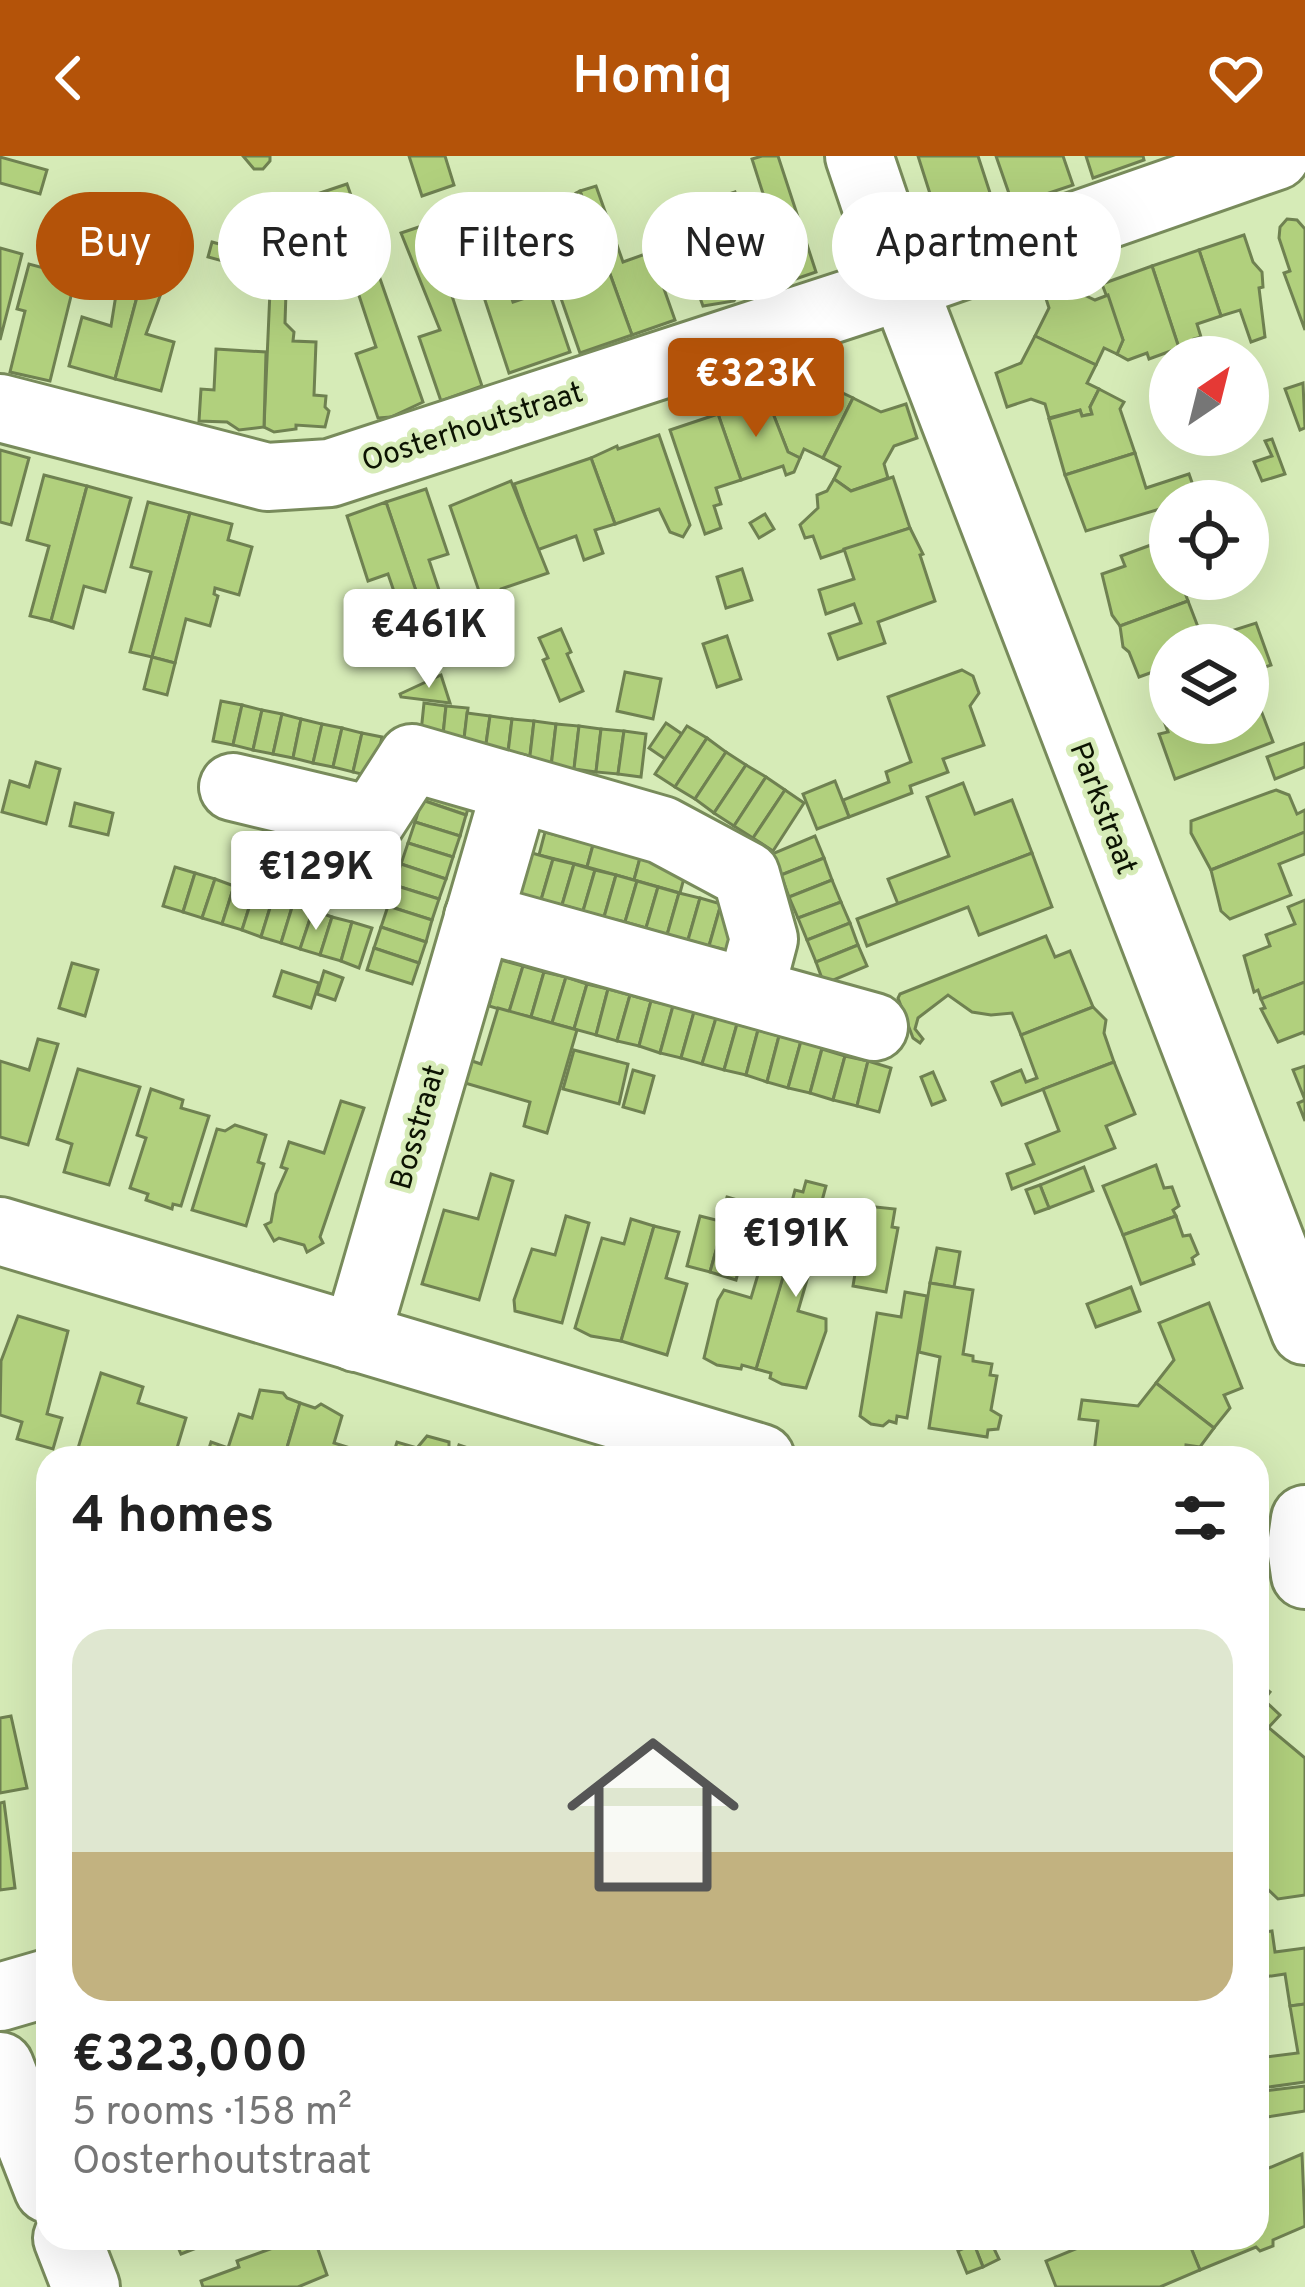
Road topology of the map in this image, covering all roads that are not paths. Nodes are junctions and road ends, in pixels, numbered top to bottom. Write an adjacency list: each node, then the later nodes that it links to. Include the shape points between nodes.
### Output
1 (859, 156): 3 (street, Parkstraat)
2 (1276, 156): 4 (street, Oosterhoutstraat)
3 (871, 192)
4 (1121, 210)
5 (860, 300): 7 (street, Oosterhoutstraat, via 330,473 267,478)
6 (908, 300): 14 (street, Parkstraat)
7 (0, 408)
8 (233, 787): 9 (street, via 372,820 412,758)
9 (516, 788): 10 (street, Bosstraat); 11 (street, via 662,830 746,875 764,939)
10 (478, 917): 11 (street); 15 (street, Bosstraat)
11 (750, 992): 12 (street)
12 (874, 1027)
13 (0, 1231): 15 (street)
14 (1305, 1331)
15 (356, 1338): 16 (street)
16 (720, 1446)
17 (36, 1986): 18 (street)
18 (0, 1997)
19 (0, 2066): 20 (street)
20 (36, 2158)
21 (72, 2250): 22 (street)
22 (86, 2287)

